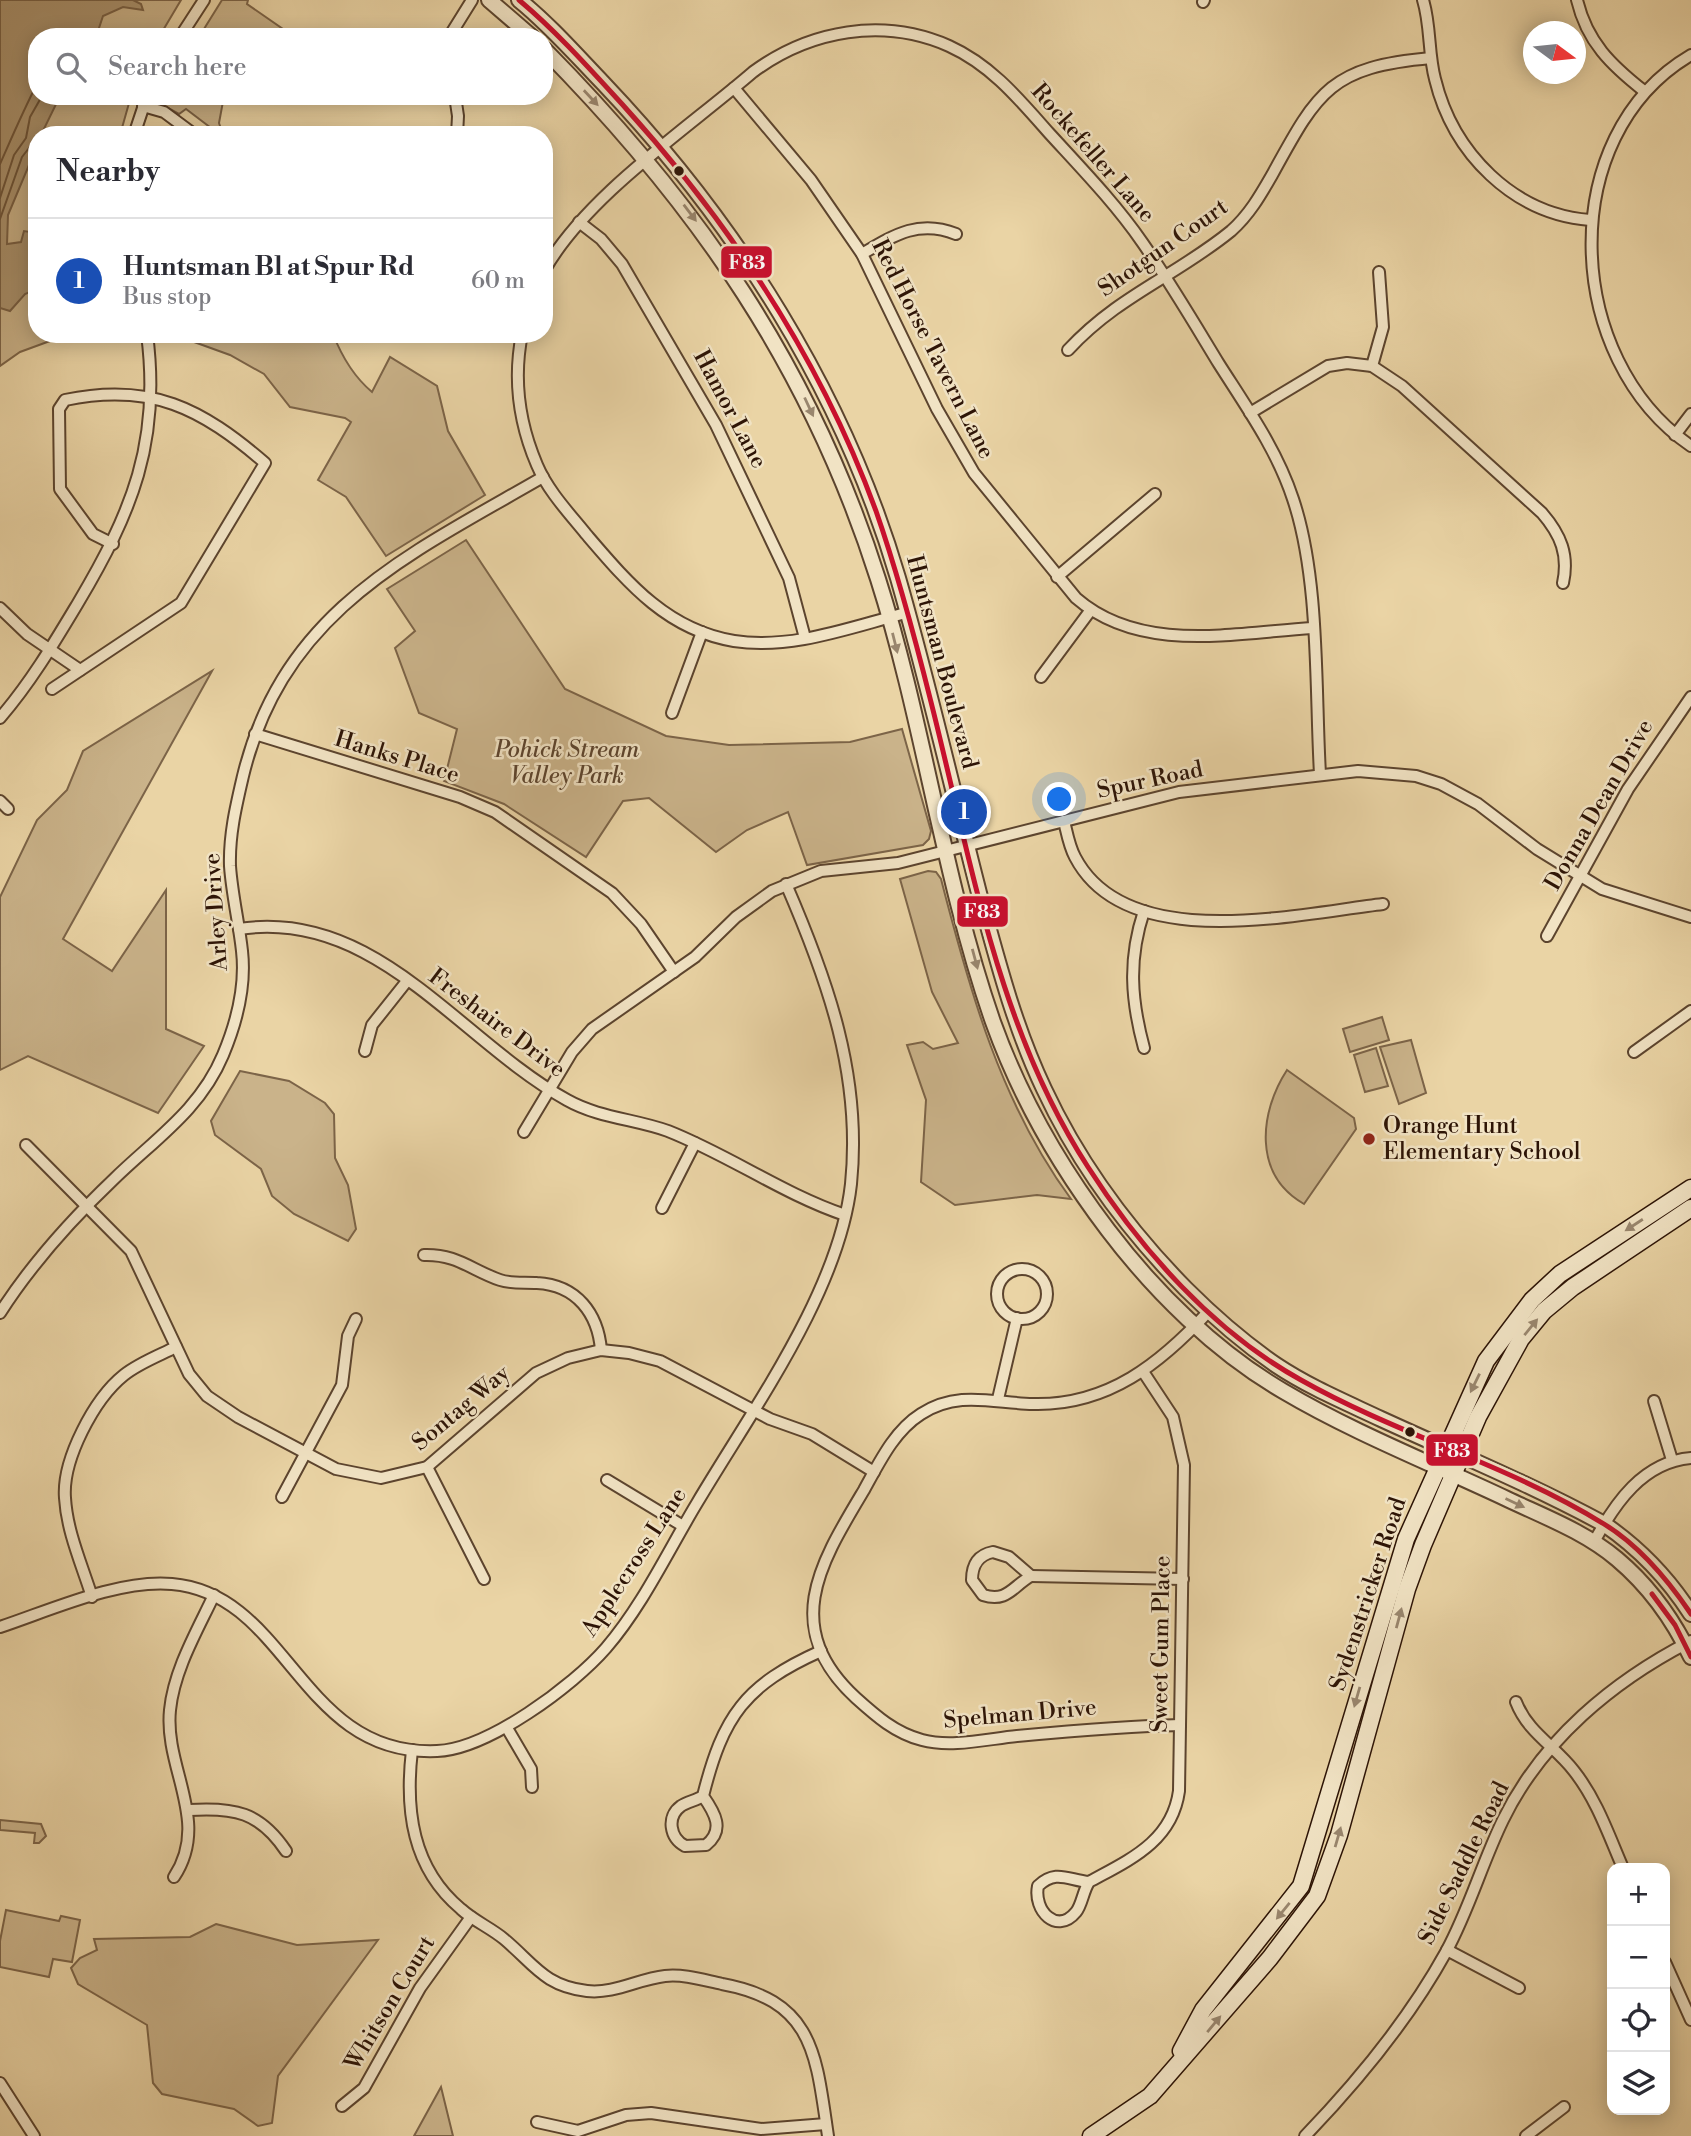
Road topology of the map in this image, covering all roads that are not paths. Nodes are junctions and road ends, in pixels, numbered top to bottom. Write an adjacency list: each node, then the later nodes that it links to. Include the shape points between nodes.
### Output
1 (204, 0): 7 (street)
2 (472, 0): 8 (street)
3 (489, 0): 9 (street)
4 (519, 0): 10 (street, Huntsman Boulevard)
5 (1423, 0): 13 (street)
6 (1577, 0): 16 (street, via 1596,46)
7 (186, 28)
8 (455, 28)
9 (522, 28)
10 (550, 28)
11 (553, 31): 23 (street, Huntsman Boulevard)
12 (1691, 55): 16 (street)
13 (1431, 58): 25 (street, via 1447,115 1484,169 1537,207 1566,218); 31 (street, Shotgun Court, via 1370,66 1328,89 1305,116 1244,218)
14 (553, 59): 24 (street, Huntsman Boulevard, one-way to 24)
15 (734, 88): 23 (street, Rockefeller Lane); 28 (street, Red Horse Tavern Lane, via 811,180); 31 (street, Rockefeller Lane, via 779,54 834,34 892,31 947,45 980,64 1011,91 1114,205)
16 (1644, 91): 25 (street, via 1609,151)
17 (144, 105): 20 (street)
18 (152, 105): 21 (street)
19 (456, 105): 22 (street)
20 (137, 126)
21 (183, 126)
22 (457, 126)
23 (662, 149): 24 (street, Rockefeller Lane); 48 (street, Huntsman Boulevard, via 743,254 813,372 878,520)
24 (648, 160): 26 (street, Rockefeller Lane); 49 (street, Huntsman Boulevard, one-way to 49, via 727,265 796,381 860,526)
25 (1590, 220): 39 (street, via 1593,289 1626,380)
26 (579, 222): 29 (street, Rockefeller Lane); 52 (street, Hamor Lane, via 622,264 716,425 789,578)
27 (956, 234): 28 (street, via 917,227)
28 (862, 254): 44 (street, Red Horse Tavern Lane, via 961,454)
29 (553, 258)
30 (1379, 272): 35 (street, via 1382,327)
31 (1163, 274): 34 (street, Shotgun Court, via 1108,311); 37 (street, Rockefeller Lane)
32 (148, 343): 36 (street)
33 (521, 343): 41 (street, via 521,413)
34 (1068, 350)
35 (1372, 366): 37 (street, via 1328,366); 45 (street, via 1402,386 1547,519 1565,552)
36 (151, 397): 43 (street, via 140,475); 43 (street, via 87,396 65,400 59,409 60,489 93,534); 54 (street, via 186,408 232,435 265,463 181,603)
37 (1250, 413): 50 (street, Rockefeller Lane, via 1275,454 1299,518 1309,568)
38 (1691, 415): 39 (street)
39 (1675, 435): 40 (street)
40 (1691, 446)
41 (543, 477): 51 (street, via 638,593); 60 (street, Arley Drive, via 459,524 344,603 290,666)
42 (1155, 494): 44 (street)
43 (113, 544): 53 (street)
44 (1057, 577): 47 (street, Red Horse Tavern Lane)
45 (1563, 583)
46 (0, 608): 53 (street)
47 (1090, 611): 50 (street, Red Horse Tavern Lane, via 1124,627 1164,635); 55 (street)
48 (906, 612): 49 (street); 63 (street, Huntsman Boulevard)
49 (889, 617): 52 (street); 64 (street, Huntsman Boulevard, one-way to 64)
50 (1312, 628): 61 (street, Rockefeller Lane)
51 (702, 632): 52 (street, via 760,643); 58 (street)
52 (804, 638)
53 (51, 650): 54 (street); 59 (street)
54 (80, 670): 56 (street)
55 (1041, 677)
56 (52, 689)
57 (1691, 698): 65 (street, Donna Dean Drive, via 1628,789)
58 (672, 713)
59 (0, 718)
60 (255, 734): 70 (street, Arley Drive, via 232,836 230,866); 72 (street, Hanks Place, via 495,812 612,893 641,924)
61 (1320, 774): 62 (street, Spur Road, via 1179,792); 65 (street, Spur Road, via 1387,771 1441,784 1478,804)
62 (1064, 821): 63 (street, Spur Road); 68 (street, via 1075,858 1089,877 1106,893)
63 (967, 846): 64 (street, Spur Road); 88 (street, Huntsman Boulevard, via 1009,1000 1054,1110 1129,1226)
64 (947, 851): 66 (street, Spur Road, via 898,863 821,871); 92 (street, Huntsman Boulevard, one-way to 92, via 992,1020 1023,1092 1056,1153 1101,1220 1133,1261)
65 (1580, 877): 69 (street, Spur Road, via 1629,900); 71 (street, Donna Dean Drive)
66 (786, 884): 72 (street, Spur Road, via 755,901); 86 (street, Applecross Lane, via 830,992 847,1061 854,1149)
67 (1383, 904): 68 (street, via 1226,921 1180,919)
68 (1144, 911): 75 (street, via 1131,971)
69 (1691, 918)
70 (239, 929): 73 (street, Freshaire Drive, via 275,926 328,936 379,959); 83 (street, Arley Drive, via 243,954 239,1001 215,1072 175,1126)
71 (1547, 936)
72 (674, 972): 78 (street, Spur Road, via 592,1029)
73 (407, 981): 76 (street, via 372,1025); 78 (street, Freshaire Drive)
74 (1691, 1011): 77 (street)
75 (1144, 1048)
76 (365, 1051)
77 (1634, 1052)
78 (549, 1090): 79 (street, Spur Road); 80 (street, Freshaire Drive, via 588,1110)
79 (524, 1132)
80 (695, 1143): 84 (street); 86 (street, Freshaire Drive, via 817,1206)
81 (26, 1145): 83 (street, Sontag Way)
82 (1691, 1188): 99 (main road, Sydenstricker Road, one-way to 99, via 1569,1268 1532,1300 1486,1361)
83 (87, 1205): 89 (street, Arley Drive, via 34,1265); 93 (street, Sontag Way, via 131,1251)
84 (662, 1208)
85 (1691, 1209): 101 (main road, Sydenstricker Road, one-way to 85, via 1500,1374 1544,1311 1581,1281)
86 (845, 1215): 98 (street, Applecross Lane, via 819,1292)
87 (424, 1255): 94 (street, via 448,1255 502,1280 545,1284 568,1292 596,1322)
88 (1209, 1311): 92 (street, Spelman Drive); 99 (street, Huntsman Boulevard, via 1294,1376)
89 (0, 1313)
90 (1017, 1318): 90 (street, via 1000,1306 999,1285 1007,1274 1027,1269 1044,1281 1046,1302 1037,1314); 96 (street)
91 (356, 1319): 100 (street, via 348,1336 342,1385)
92 (1196, 1325): 95 (street, Spelman Drive); 104 (street, Huntsman Boulevard, via 1285,1393)
93 (176, 1347): 100 (street, Sontag Way, via 190,1374 213,1401); 117 (street, via 136,1366 113,1385 69,1462 66,1510)
94 (601, 1350): 98 (street, Sontag Way, via 660,1361); 105 (street, Sontag Way, via 536,1373)
95 (1144, 1373): 96 (street, Spelman Drive, via 1077,1401 1036,1405); 115 (street, Sweet Gum Place, via 1172,1417 1183,1451)
96 (998, 1399): 106 (street, Spelman Drive, via 952,1400 921,1414 900,1433)
97 (1654, 1401): 103 (street)
98 (752, 1410): 106 (street, Sontag Way, via 812,1434); 111 (street, Applecross Lane)
99 (1444, 1448): 101 (street, Huntsman Boulevard); 104 (main road, Sydenstricker Road)
100 (306, 1453): 105 (street, Sontag Way, via 367,1478 393,1477); 109 (street)
101 (1461, 1456): 107 (main road, Sydenstricker Road); 110 (street, Huntsman Boulevard)
102 (1691, 1458): 103 (street)
103 (1672, 1461): 110 (street, via 1637,1482)
104 (1437, 1466): 107 (street, Huntsman Boulevard); 139 (main road, Sydenstricker Road, one-way to 139, via 1388,1590 1301,1886 1203,2010)
105 (427, 1467): 114 (street)
106 (874, 1472): 121 (street, Spelman Drive, via 818,1576 813,1617)
107 (1453, 1474): 112 (street, Huntsman Boulevard, one-way to 112); 139 (main road, Sydenstricker Road, one-way to 107, via 1317,1896 1336,1846 1407,1589)
108 (607, 1480): 111 (street)
109 (282, 1497)
110 (1604, 1524): 112 (street); 118 (street, Huntsman Boulevard, via 1652,1563)
111 (683, 1526): 124 (street, Applecross Lane, via 634,1610 605,1649)
112 (1594, 1542): 120 (street, Huntsman Boulevard, via 1651,1592)
113 (1031, 1576): 113 (street, via 1006,1596 991,1598 978,1591 972,1573 982,1556 993,1552 1009,1557); 115 (street)
114 (484, 1579)
115 (1183, 1579): 123 (street, Sweet Gum Place)
116 (214, 1595): 117 (street, Applecross Lane, via 159,1583); 126 (street, Applecross Lane, via 251,1619 326,1707 372,1738); 129 (street, via 178,1677 170,1712 171,1738)
117 (92, 1597): 119 (street, Applecross Lane)
118 (1691, 1614)
119 (0, 1627)
120 (1689, 1647): 125 (street, Side Saddle Road, via 1614,1688)
121 (821, 1651): 123 (street, Spelman Drive, via 838,1680 868,1709 894,1729 925,1741); 128 (street, via 776,1673 738,1708 718,1744)
122 (1516, 1702): 125 (street, via 1523,1720)
123 (1181, 1726): 133 (street, Sweet Gum Place, via 1179,1791 1167,1827 1142,1853)
124 (507, 1728): 126 (street, Applecross Lane, via 464,1747); 127 (street, via 531,1769)
125 (1552, 1748): 131 (street, via 1585,1786); 135 (street, Side Saddle Road, via 1504,1818)
126 (412, 1750): 134 (street, via 408,1801 416,1842 436,1882)
127 (532, 1787)
128 (703, 1796): 128 (street, via 718,1822 716,1833 706,1845 685,1846 672,1829 675,1813)
129 (189, 1810): 130 (street, via 222,1809 248,1815 274,1832); 132 (street, via 187,1852)
130 (286, 1851)
131 (1621, 1863)
132 (174, 1877)
133 (1089, 1882): 133 (street, via 1076,1912 1067,1919 1055,1920 1038,1907 1038,1885 1046,1878 1057,1874)
134 (471, 1917): 141 (street, Whitson Court, via 420,1988 364,2088); 144 (street, via 504,1938 538,1973 571,1988 608,1991 678,1976 769,1998 793,2017 810,2042)
135 (1447, 1950): 137 (street); 145 (street, Side Saddle Road, via 1393,2033)
136 (1670, 1973): 138 (street)
137 (1519, 1988)
138 (1691, 2020)
139 (1168, 2075): 147 (main road, Sydenstricker Road, via 1150,2096)
140 (0, 2083): 146 (street)
141 (342, 2106)
142 (1564, 2106): 148 (street)
143 (537, 2122): 144 (street, via 578,2131 626,2115 651,2113 761,2129)
144 (827, 2130)
145 (1307, 2135)
146 (34, 2136)
147 (1093, 2136)
148 (1526, 2136)

